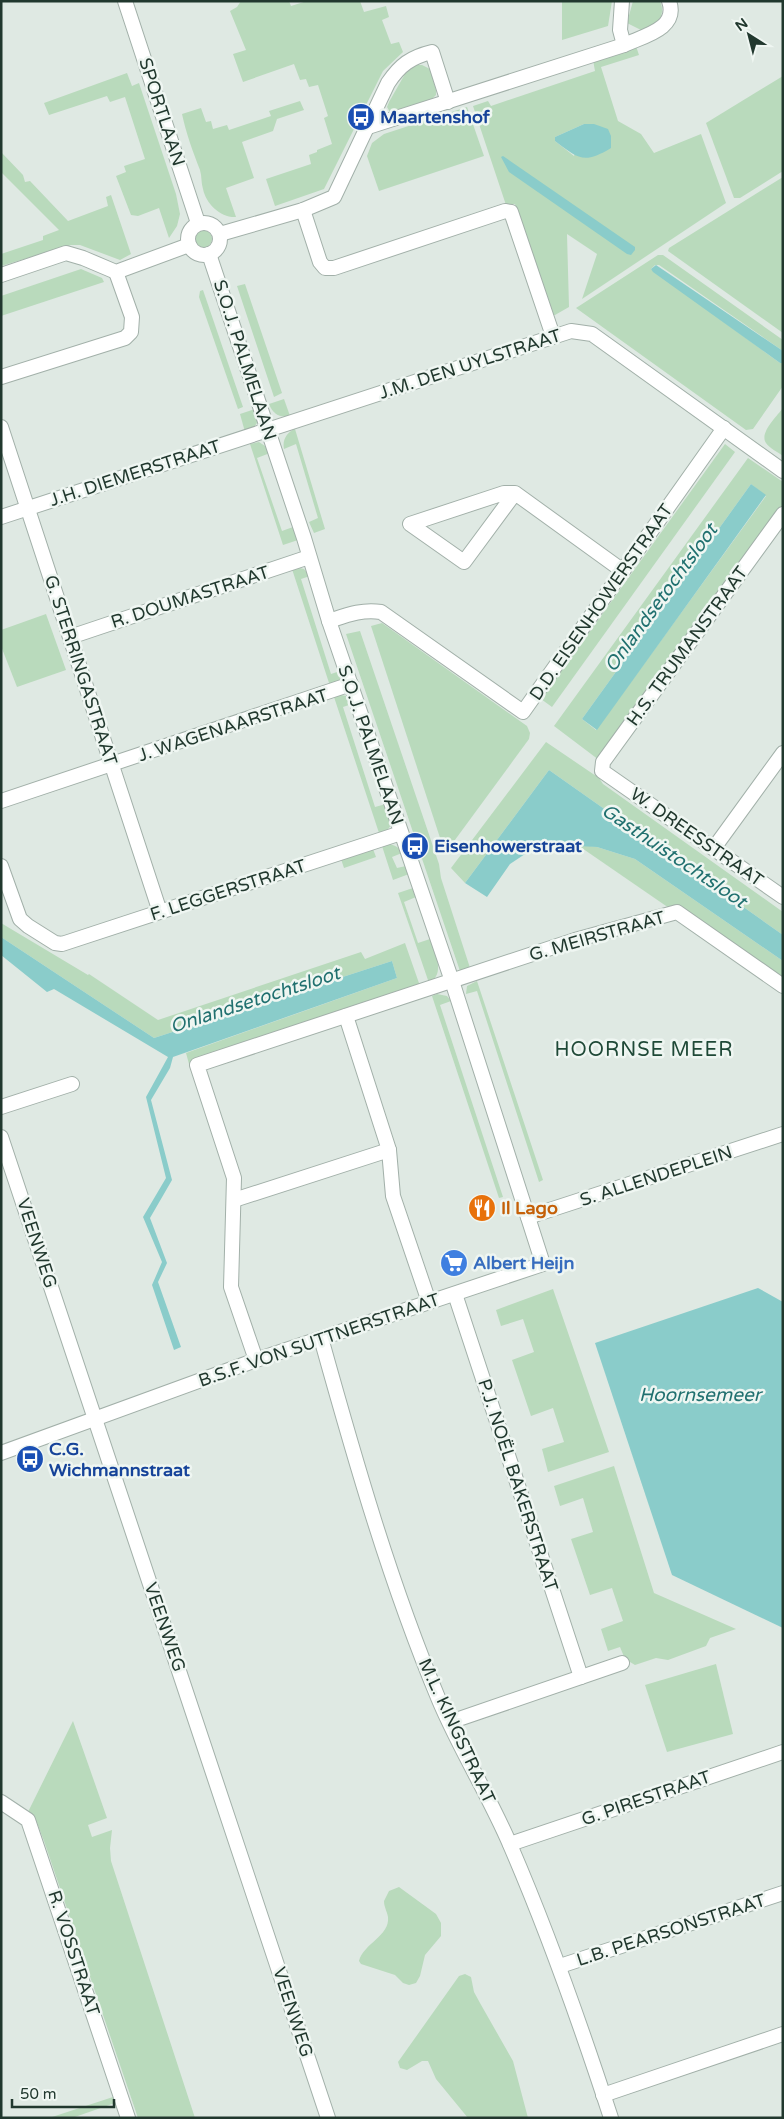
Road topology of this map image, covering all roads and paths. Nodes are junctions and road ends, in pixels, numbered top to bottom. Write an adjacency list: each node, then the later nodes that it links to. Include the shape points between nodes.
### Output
1 (125, 1): 8 (street, SPORTLAAN)
2 (622, 1): 4 (street, via 620,30)
3 (669, 1): 4 (street, via 670,19 664,28)
4 (624, 45): 5 (street)
5 (448, 102): 6 (street); 6 (street, via 432,52 418,55 395,72)
6 (368, 127): 7 (street, via 334,197)
7 (303, 210): 9 (street); 14 (street, via 320,262 325,268 334,268 511,212)
8 (198, 223): 9 (street, via 209,223); 10 (street, via 189,232)
9 (220, 234): 11 (street, via 218,246)
10 (189, 245): 11 (street, via 198,254); 12 (street)
11 (209, 254): 18 (street, S.O.J. PALMELAAN)
12 (116, 272): 13 (street, via 66,253); 15 (street, via 132,318 131,332 125,338)
13 (1, 275)
14 (553, 336): 17 (street, J.M. DEN UYLSTRAAT, via 570,331 592,334); 18 (street, J.M. DEN UYLSTRAAT)
15 (1, 377)
16 (1, 428): 21 (street, G. STERRINGASTRAAT)
17 (724, 428): 19 (street, J.M. DEN UYLSTRAAT); 25 (street, D.D. EISENHOWERSTRAAT)
18 (268, 429): 21 (street, J.H. DIEMERSTRAAT); 24 (street, S.O.J. PALMELAAN)
19 (783, 471)
20 (515, 493): 20 (street, via 504,493 410,524 464,562); 25 (street)
21 (28, 508): 23 (street, J.H. DIEMERSTRAAT); 27 (street, G. STERRINGASTRAAT)
22 (783, 514): 31 (street, H.S. TRUMANSTRAAT, via 603,762 602,771)
23 (1, 517)
24 (309, 557): 26 (street, S.O.J. PALMELAAN); 27 (street, R. DOUMASTRAAT)
25 (623, 571): 26 (street, D.D. EISENHOWERSTRAAT, via 523,712 381,612 356,612)
26 (329, 621): 28 (street, S.O.J. PALMELAAN)
27 (70, 637): 30 (street, G. STERRINGASTRAAT)
28 (351, 684): 30 (street, J. WAGENAARSTRAAT); 33 (street, S.O.J. PALMELAAN)
29 (783, 753): 34 (street)
30 (112, 765): 32 (street, J. WAGENAARSTRAAT); 37 (street, G. STERRINGASTRAAT)
31 (611, 777): 34 (street, W. DREESSTRAAT)
32 (1, 802)
33 (401, 832): 37 (street, F. LEGGERSTRAAT); 38 (street, S.O.J. PALMELAAN)
34 (714, 848): 36 (street, W. DREESSTRAAT)
35 (1, 866): 37 (street, F. LEGGERSTRAAT, via 20,919 55,943 70,943)
36 (783, 897)
37 (160, 912)
38 (452, 982): 39 (street, G. MEIRSTRAAT, via 575,940 677,912); 40 (street); 47 (street, S.O.J. PALMELAAN)
39 (783, 986)
40 (346, 1016): 45 (street); 46 (street, via 197,1066 234,1178)
41 (72, 1084): 42 (street)
42 (1, 1107)
43 (783, 1134): 47 (street, S. ALLENDEPLEIN)
44 (1, 1137): 53 (street, VEENWEG)
45 (388, 1150): 46 (street); 50 (street, via 393,1196)
46 (234, 1200): 52 (street, via 231,1287)
47 (528, 1217): 48 (street, S.O.J. PALMELAAN)
48 (544, 1264): 49 (street, B.S.F. VON SUTTNERSTRAAT)
49 (455, 1294): 50 (street, B.S.F. VON SUTTNERSTRAAT); 56 (street, P.J. NOËL BAKERSTRAAT)
50 (429, 1302): 51 (street, B.S.F. VON SUTTNERSTRAAT)
51 (321, 1338): 52 (street, B.S.F. VON SUTTNERSTRAAT); 57 (street, M.L. KINGSTRAAT, via 378,1534)
52 (256, 1360): 53 (street, B.S.F. VON SUTTNERSTRAAT)
53 (95, 1419): 54 (street); 66 (street, VEENWEG)
54 (1, 1453)
55 (622, 1663): 56 (street)
56 (581, 1677): 57 (street)
57 (450, 1722): 60 (street, M.L. KINGSTRAAT)
58 (783, 1752): 60 (street, G. PIRESTRAAT)
59 (1, 1802): 65 (street, R. VOSSTRAAT, via 28,1820)
60 (510, 1844): 62 (street, M.L. KINGSTRAAT)
61 (783, 1894): 62 (street, L.B. PEARSONSTRAAT)
62 (560, 1966): 64 (street, M.L. KINGSTRAAT)
63 (783, 2034): 64 (street)
64 (603, 2095): 67 (street, M.L. KINGSTRAAT)
65 (128, 2118)
66 (328, 2118)
67 (610, 2118)

